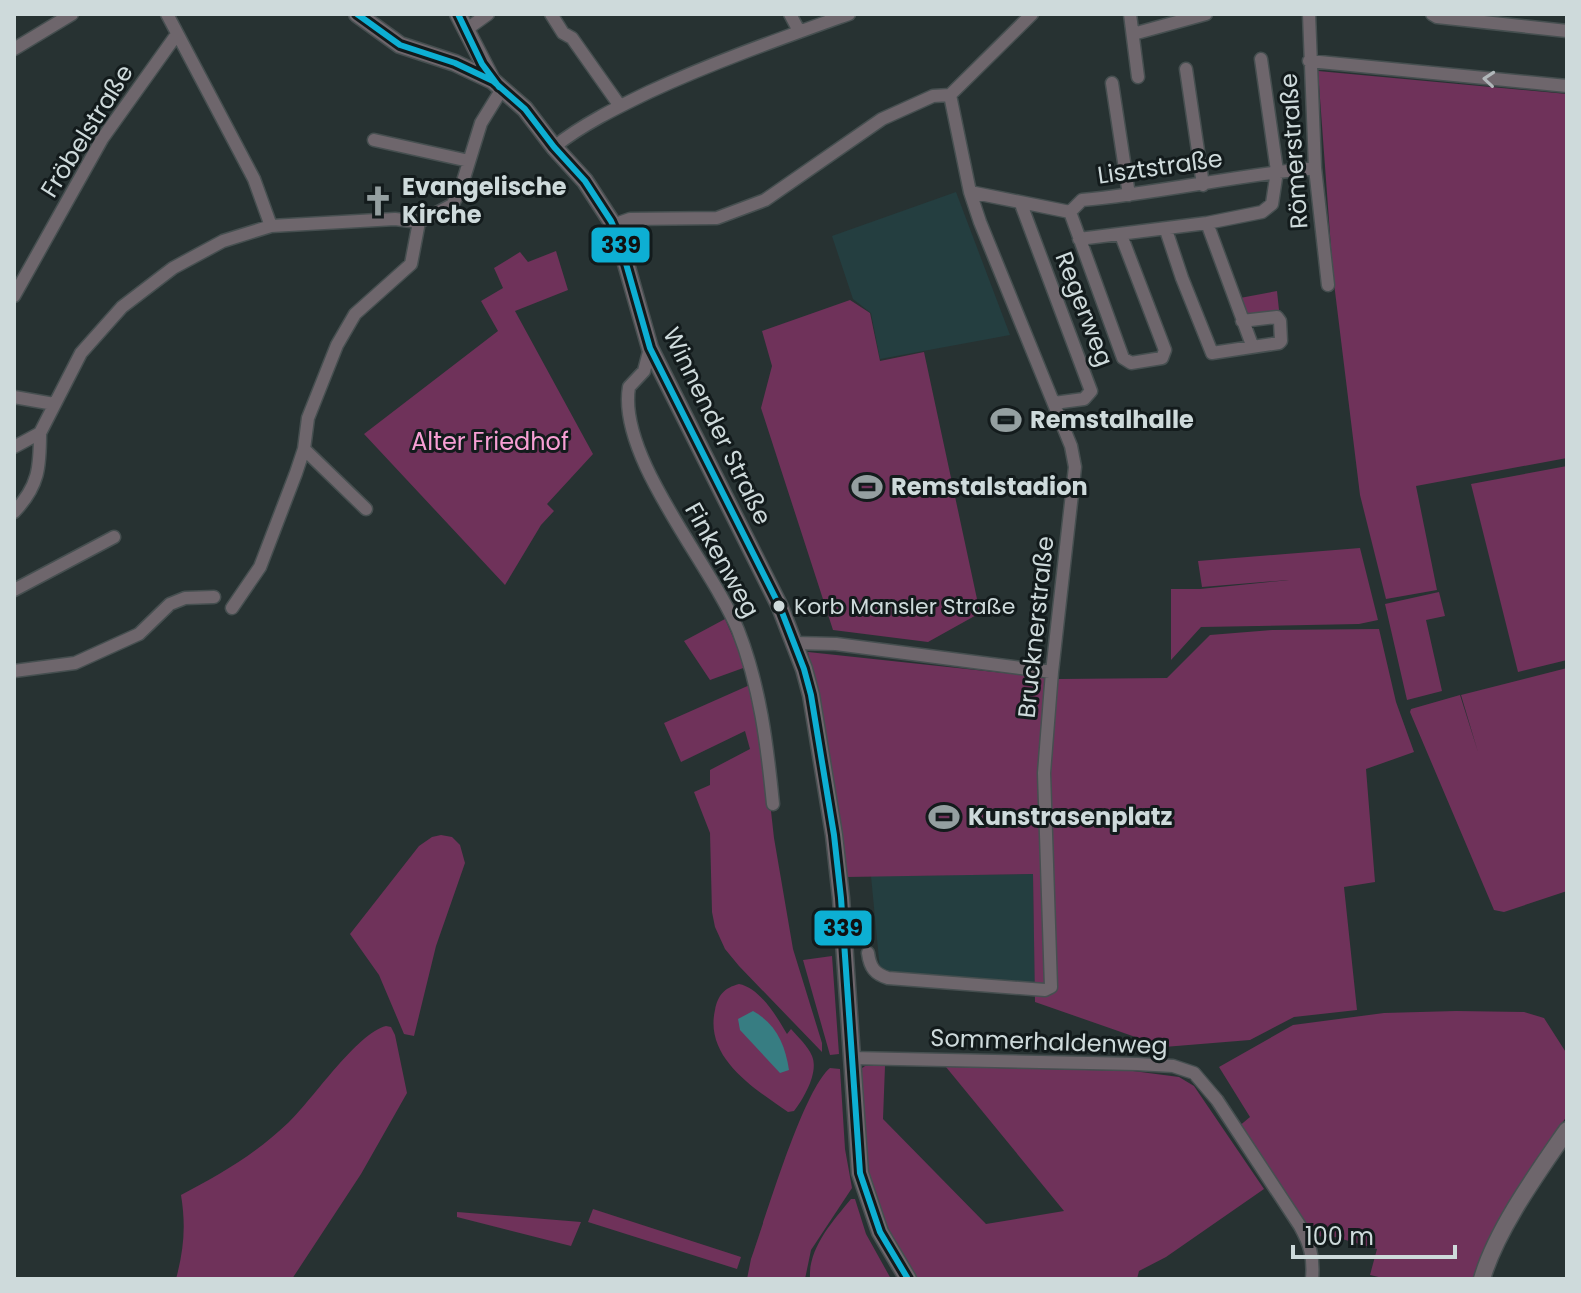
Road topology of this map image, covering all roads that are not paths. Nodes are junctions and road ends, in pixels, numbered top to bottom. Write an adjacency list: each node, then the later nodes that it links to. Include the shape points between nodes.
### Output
1 (72, 14): 19 (street)
2 (167, 14): 16 (street)
3 (357, 14): 22 (street, Winnender Straße, via 400,45)
4 (488, 14): 13 (street)
5 (551, 14): 29 (street)
6 (790, 14): 14 (street)
7 (849, 14): 14 (street)
8 (1032, 14): 28 (street)
9 (1130, 14): 17 (street)
10 (1206, 14): 17 (street)
11 (1309, 14): 21 (street, Römerstraße)
12 (1432, 14): 15 (street)
13 (463, 21): 18 (street)
14 (799, 31): 29 (street)
15 (1567, 31)
16 (177, 34): 43 (street, via 254,179); 48 (street, Fröbelstraße, via 102,139)
17 (1133, 34): 24 (street)
18 (474, 46): 22 (street, via 468,59); 26 (street)
19 (14, 49)
20 (1261, 59): 34 (street)
21 (1309, 61): 27 (street, one-way to 21); 33 (street, Römerstraße)
22 (455, 63): 26 (street, Winnender Straße)
23 (1186, 69): 35 (street)
24 (1138, 77)
25 (1112, 83): 37 (street)
26 (497, 85): 31 (street, Winnender Straße, via 525,109); 32 (street)
27 (1567, 86)
28 (950, 95): 36 (street, Brucknerstraße); 42 (street, via 933,96 882,119 765,200 717,218 630,219)
29 (620, 106): 31 (street)
30 (374, 140): 32 (street)
31 (554, 147): 42 (street, Winnender Straße, via 585,181)
32 (469, 161): 40 (street, via 452,205)
33 (1315, 168): 34 (street, Lisztstraße); 47 (street, Römerstraße)
34 (1277, 171): 35 (street, Lisztstraße); 41 (street, via 1272,204 1262,212)
35 (1203, 185): 37 (street, Lisztstraße)
36 (970, 192): 38 (street); 53 (street, Brucknerstraße)
37 (1129, 195): 39 (street, Lisztstraße, via 1082,200)
38 (1021, 204): 39 (street); 53 (street, Regerweg, via 1091,391 1084,399)
39 (1070, 212): 46 (street)
40 (419, 222): 43 (street); 57 (street, via 411,264 355,314 337,345 308,418)
41 (1207, 223): 44 (street); 49 (street)
42 (613, 225): 51 (street, Winnender Straße)
43 (271, 226): 54 (street, via 223,241 173,268 122,307 81,353)
44 (1166, 230): 45 (street); 50 (street, via 1212,353)
45 (1121, 235): 46 (street); 46 (street, via 1165,350 1162,358 1131,363 1123,358)
46 (1079, 239)
47 (1328, 285)
48 (14, 296)
49 (1242, 321): 50 (street); 50 (street, via 1270,316 1280,321 1279,343)
50 (1252, 345)
51 (650, 348): 64 (street, Winnender Straße); 67 (street, Finkenweg, via 644,371 629,387 628,418 679,531 712,578 738,632 767,737)
52 (14, 397): 54 (street)
53 (1054, 403): 66 (street, Brucknerstraße, via 1075,467)
54 (54, 404): 55 (street)
55 (40, 433): 56 (street); 59 (street, via 40,467 31,491)
56 (14, 447)
57 (304, 449): 58 (street); 63 (street, via 260,567)
58 (366, 509)
59 (14, 512)
60 (114, 537): 61 (street)
61 (14, 590)
62 (214, 597): 65 (street, via 170,604 139,634 75,663)
63 (232, 608)
64 (795, 643): 66 (street); 69 (street, Winnender Straße, via 811,695 834,835)
65 (14, 671)
66 (1052, 672): 68 (street, Brucknerstraße, via 1044,773 1051,987 888,978 877,975)
67 (773, 804)
68 (868, 953)
69 (851, 1058): 71 (street, Winnender Straße, via 860,1173 880,1232); 72 (street, Sommerhaldenweg, via 1137,1064 1194,1073 1300,1226 1310,1244)
70 (1567, 1130): 73 (street, via 1511,1218)
71 (908, 1279)
72 (1312, 1279)
73 (1482, 1279)

